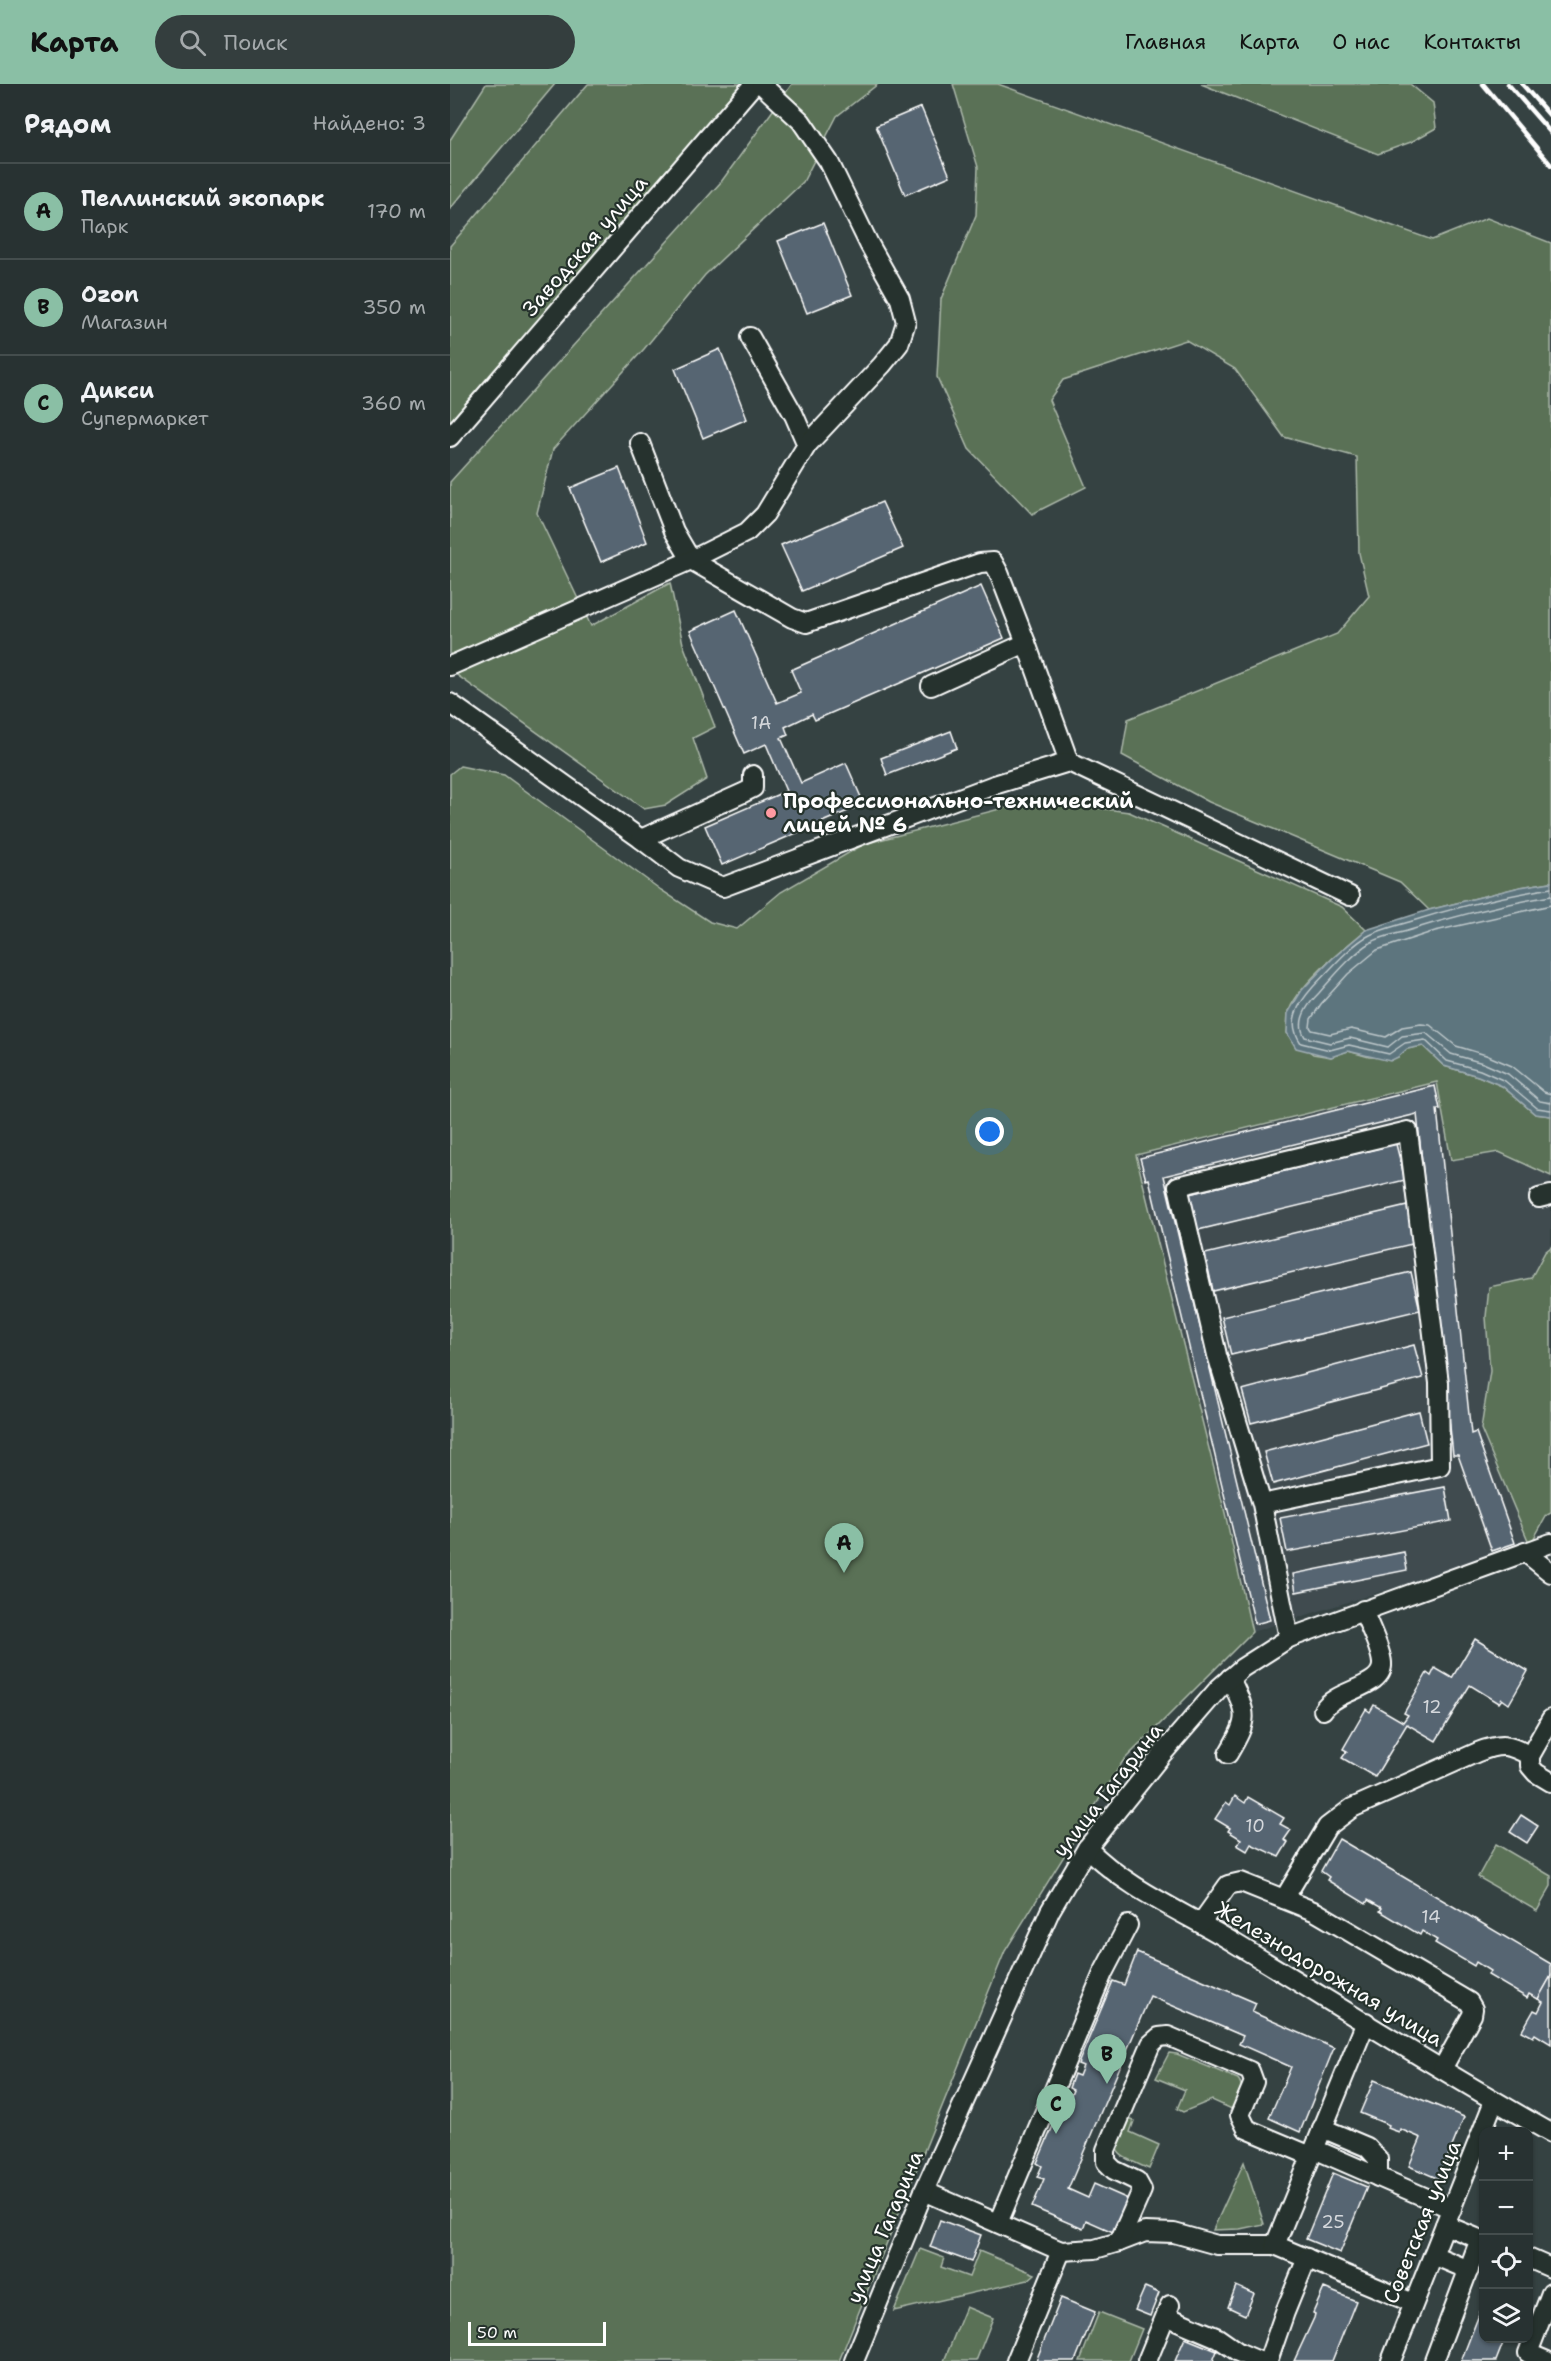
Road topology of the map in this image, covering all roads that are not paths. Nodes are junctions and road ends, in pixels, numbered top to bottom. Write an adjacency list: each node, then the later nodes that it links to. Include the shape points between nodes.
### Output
1 (753, 84): 4 (street, Заводская улица)
2 (761, 84): 6 (street, via 801,121 830,162 868,244 900,299 906,322 899,344 882,366)
3 (750, 337): 6 (street)
4 (450, 437)
5 (640, 443): 7 (street, via 674,531)
6 (807, 445): 7 (street, via 765,514 747,532)
7 (691, 560): 8 (street, via 806,623 980,563 993,562); 9 (street)
8 (1026, 643): 10 (street); 12 (street)
9 (450, 666)
10 (932, 686)
11 (450, 703): 14 (street)
12 (1069, 762): 14 (street, via 994,785 723,887 679,868); 15 (street)
13 (753, 775): 14 (street, via 753,788 743,794)
14 (641, 839)
15 (1350, 896)
16 (1262, 1504): 16 (street, via 1217,1355 1178,1186 1408,1131 1439,1383 1440,1466); 21 (street)
17 (1551, 1544): 18 (street, улица Гагарина)
18 (1525, 1552): 19 (street); 20 (street, улица Гагарина)
19 (1551, 1573)
20 (1363, 1610): 21 (street, улица Гагарина); 23 (street, via 1382,1661 1382,1672 1376,1679 1336,1697)
21 (1289, 1638): 22 (street, улица Гагарина)
22 (1230, 1678): 25 (street, via 1245,1718); 28 (street, улица Гагарина)
23 (1323, 1710)
24 (1551, 1719): 26 (street)
25 (1228, 1754)
26 (1530, 1756): 27 (street, via 1530,1766); 29 (street, via 1511,1745 1494,1746 1352,1808 1327,1827)
27 (1551, 1782)
28 (1087, 1848): 30 (street, Железнодорожная улица, via 1131,1884); 39 (street, улица Гагарина, via 1050,1911 1016,2005)
29 (1284, 1899): 30 (street, via 1241,1882 1228,1885); 33 (street, via 1316,1912 1469,2002 1472,2014)
30 (1202, 1923): 32 (street, Железнодорожная улица)
31 (1128, 1925): 41 (street, via 1103,1973)
32 (1366, 2022): 33 (street, Железнодорожная улица); 35 (street)
33 (1442, 2069): 34 (street, Железнодорожная улица)
34 (1494, 2101): 36 (street, Железнодорожная улица); 40 (street, Советская улица)
35 (1322, 2128): 37 (street); 38 (street, via 1368,2147 1378,2159)
36 (1551, 2133)
37 (1312, 2153): 38 (street); 43 (street, via 1247,2128 1240,2115 1254,2082 1250,2071 1168,2036 1159,2037 1151,2044 1106,2150 1106,2162 1137,2181 1142,2190); 44 (street)
38 (1378, 2177): 40 (street)
39 (924, 2191): 41 (street); 54 (street, улица Гагарина)
40 (1449, 2217): 42 (street); 47 (street, Советская улица)
41 (998, 2223): 46 (street)
42 (1479, 2238)
43 (1119, 2242): 44 (street, via 1145,2232 1174,2233 1217,2245); 46 (street, via 1095,2249)
44 (1275, 2245): 48 (street)
45 (1479, 2247): 51 (street)
46 (1061, 2251): 55 (street)
47 (1433, 2255): 51 (street); 53 (street, Советская улица)
48 (1307, 2258): 53 (street); 58 (street)
49 (1533, 2260): 50 (street)
50 (1551, 2268)
51 (1469, 2270): 60 (street)
52 (1551, 2293): 61 (street, via 1528,2353)
53 (1413, 2303): 59 (street, Советская улица)
54 (854, 2361)
55 (1016, 2361)
56 (1147, 2361): 57 (street, via 1168,2310)
57 (1259, 2361)
58 (1268, 2361)
59 (1391, 2361)
60 (1434, 2361)
61 (1546, 2361)

